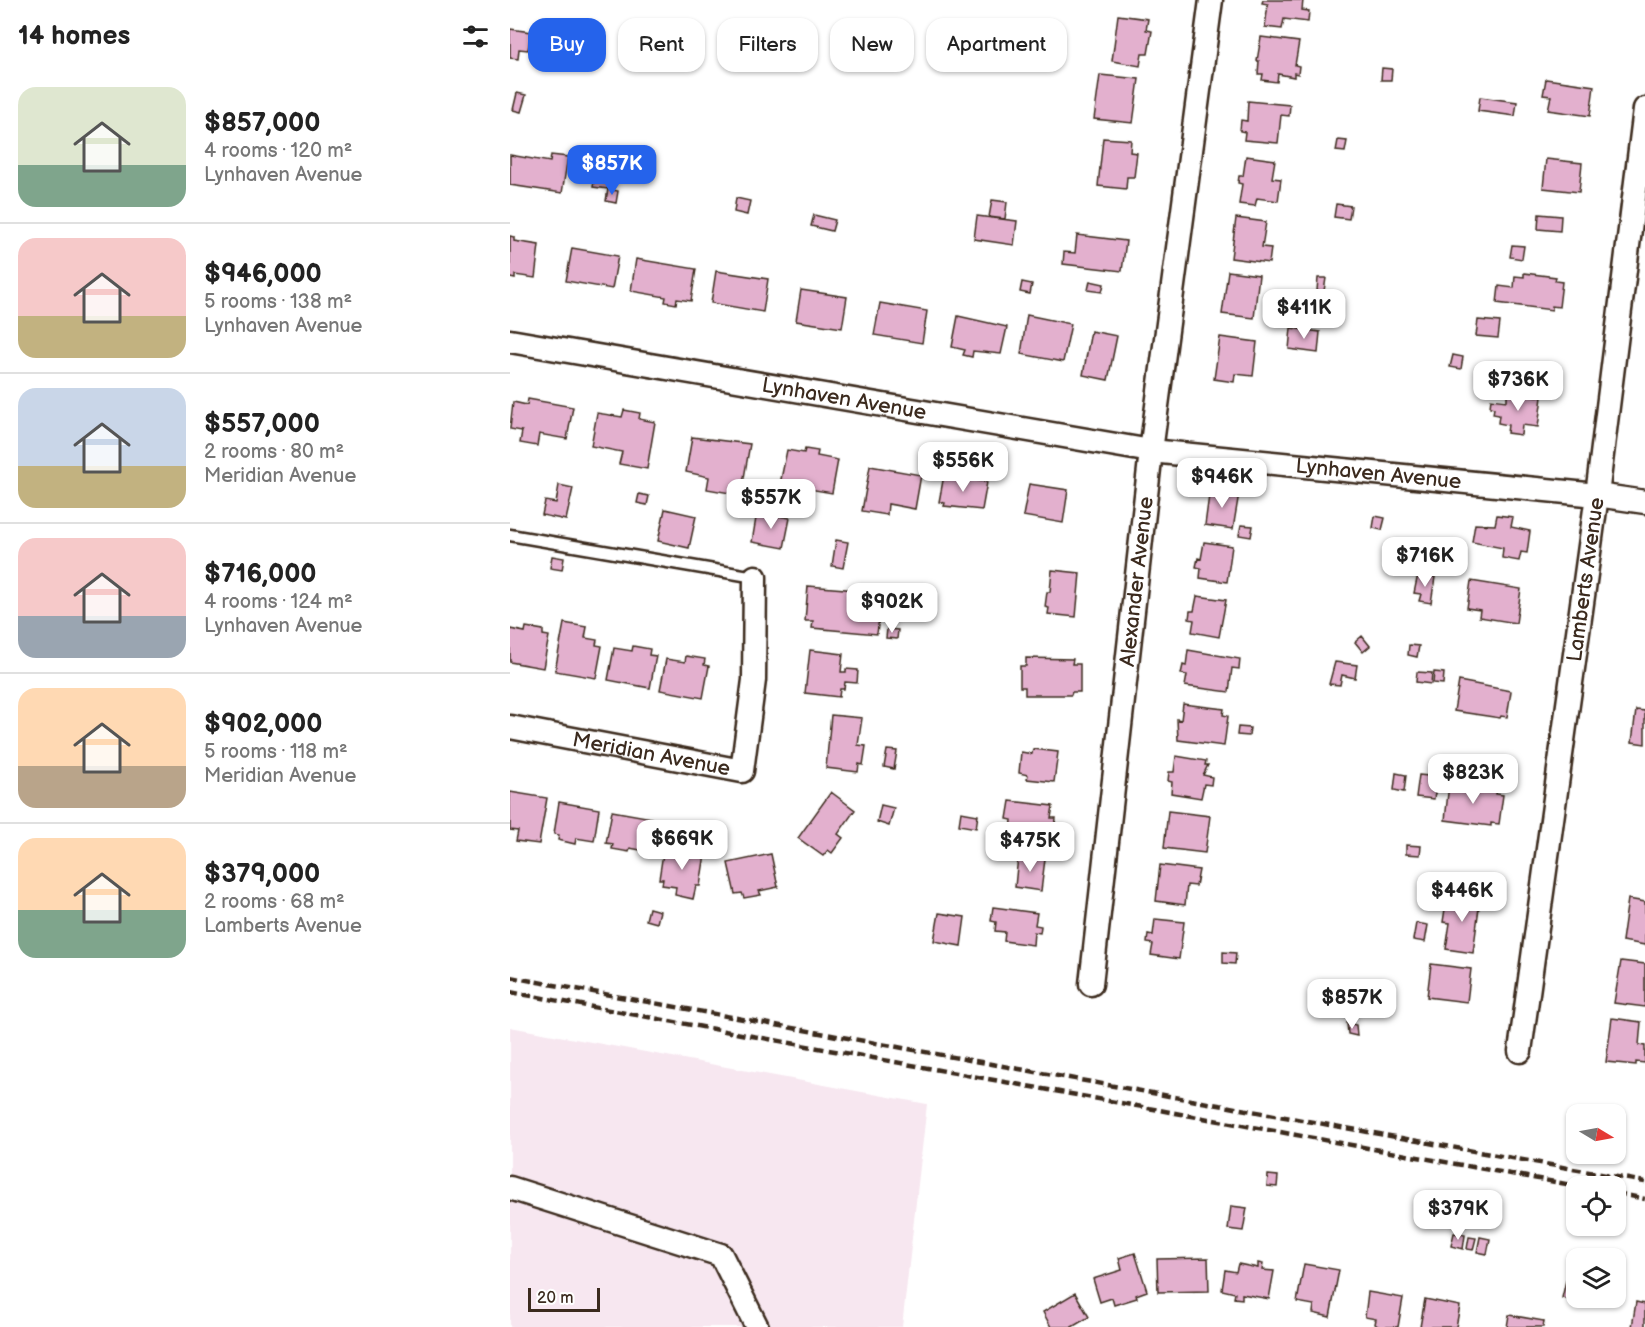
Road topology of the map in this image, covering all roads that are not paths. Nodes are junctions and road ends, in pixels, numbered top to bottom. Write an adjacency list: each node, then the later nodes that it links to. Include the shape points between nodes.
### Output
1 (1211, 0): 4 (street, Alexander Avenue)
2 (1645, 109): 5 (street, Lamberts Avenue)
3 (510, 341): 4 (street, Lynhaven Avenue)
4 (1151, 452): 5 (street, Lynhaven Avenue); 10 (street, Alexander Avenue)
5 (1598, 495): 6 (street, Lynhaven Avenue); 11 (street, Lamberts Avenue)
6 (1645, 502)
7 (510, 535): 8 (lane)
8 (755, 577): 9 (street, Meridian Avenue, via 754,680 742,771)
9 (510, 727)
10 (1091, 984)
11 (1520, 1051)
12 (510, 1188): 13 (street, via 721,1255)
13 (757, 1327)

